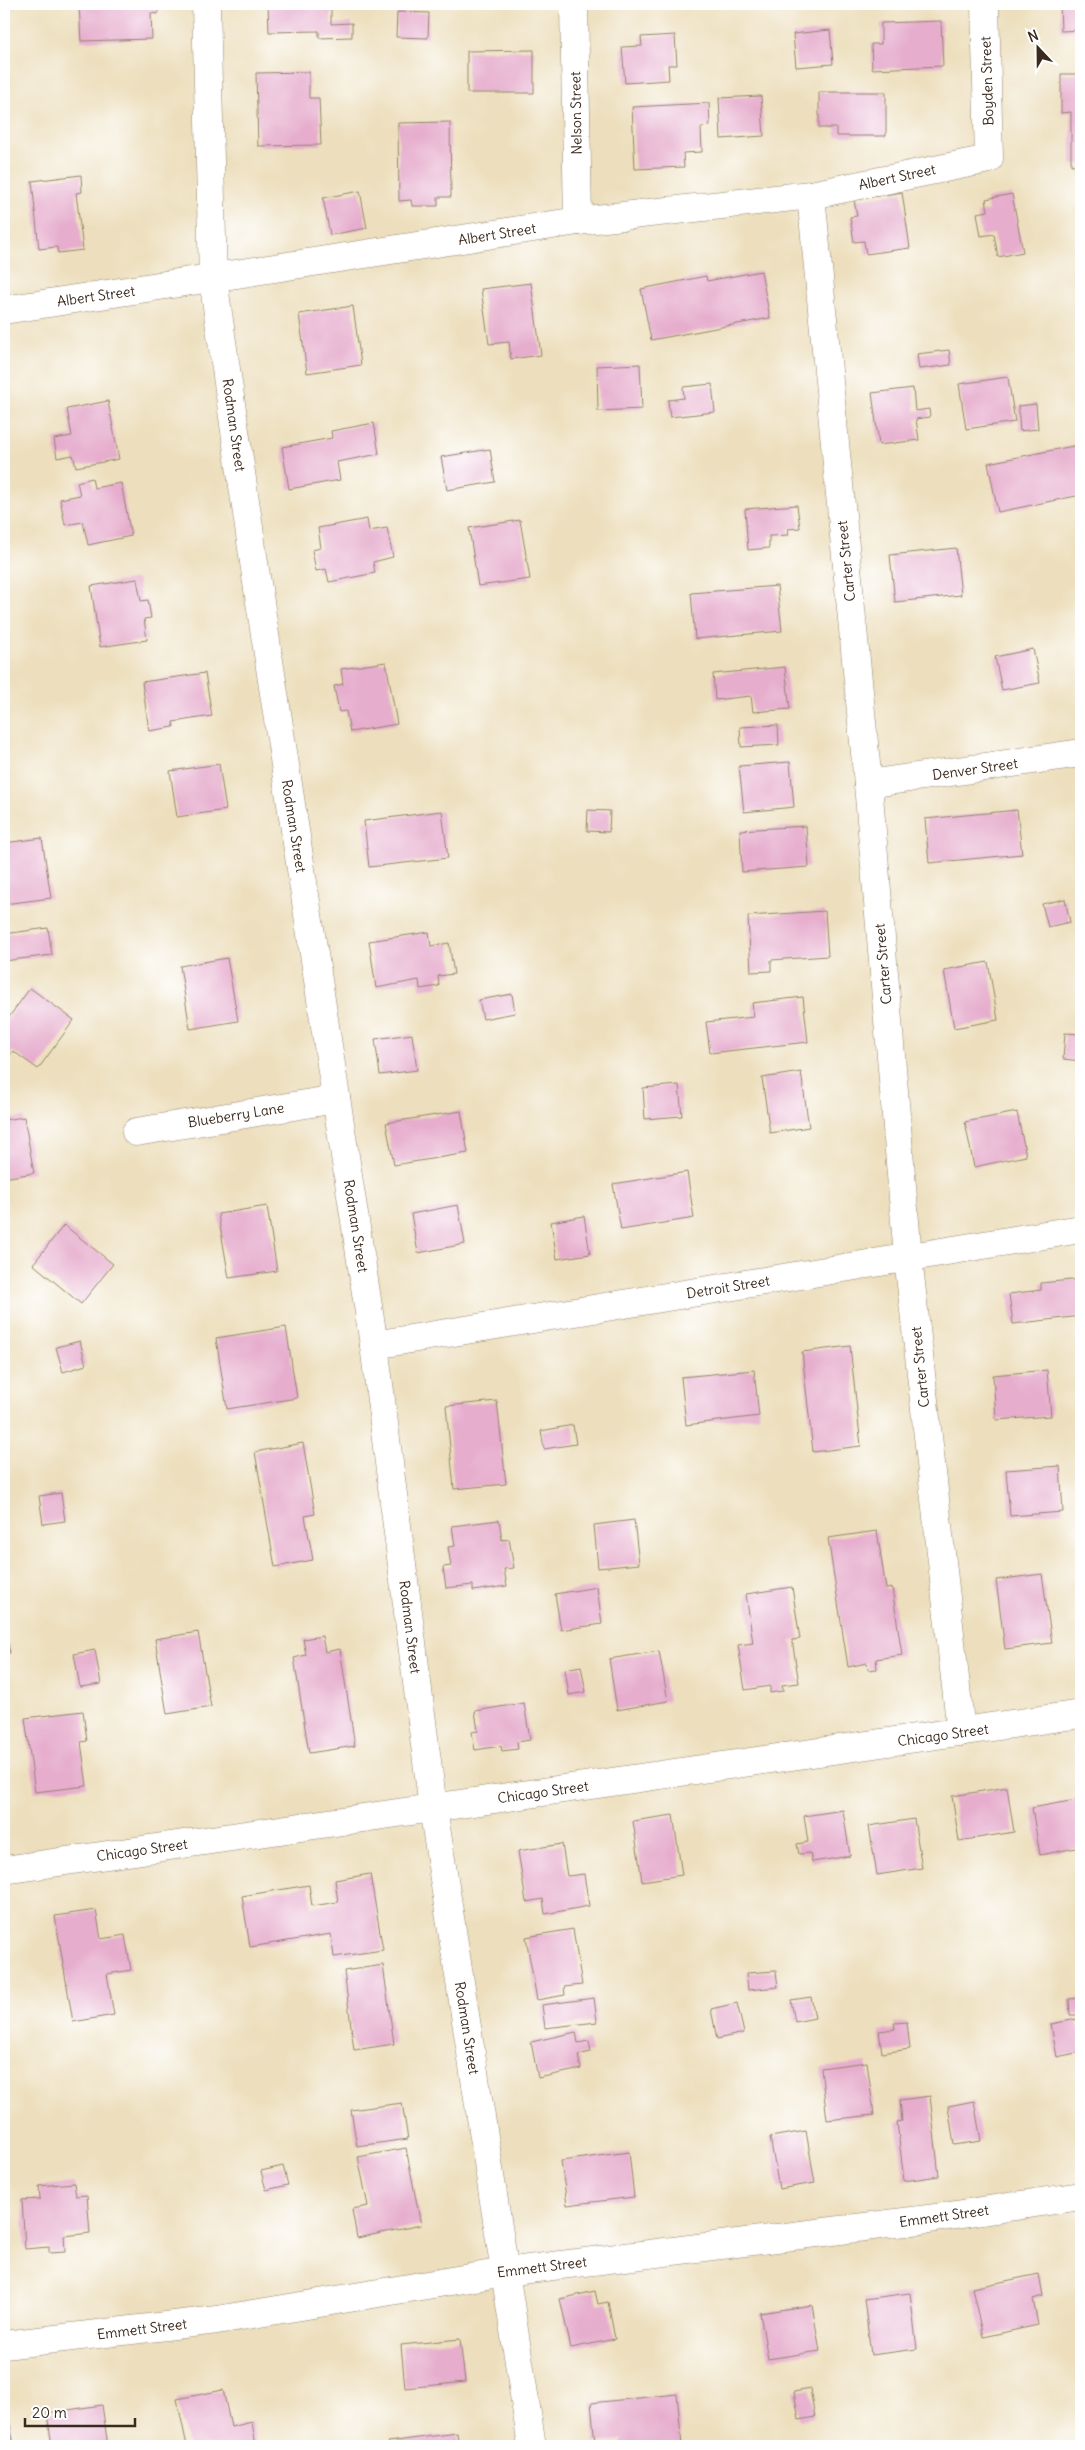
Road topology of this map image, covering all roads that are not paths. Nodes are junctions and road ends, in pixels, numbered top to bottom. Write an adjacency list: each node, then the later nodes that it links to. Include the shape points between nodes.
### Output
1 (206, 4): 7 (street, Rodman Street)
2 (574, 4): 6 (street, Nelson Street)
3 (985, 4): 4 (street, Boyden Street)
4 (989, 159): 5 (street, Albert Street)
5 (811, 195): 6 (street, Albert Street); 10 (street, Carter Street)
6 (578, 221): 7 (street, Albert Street)
7 (213, 279): 8 (street, Albert Street); 11 (street, Rodman Street)
8 (4, 310)
9 (1081, 754): 10 (street, Denver Street)
10 (868, 784): 14 (street, Carter Street)
11 (336, 1099): 12 (street, Blueberry Lane); 15 (street, Rodman Street)
12 (136, 1132)
13 (1081, 1229): 14 (street, Detroit Street)
14 (908, 1257): 15 (street, Detroit Street); 17 (street, Carter Street)
15 (374, 1345): 18 (street, Rodman Street)
16 (1081, 1714): 17 (street, Chicago Street)
17 (961, 1732): 18 (street, Chicago Street)
18 (433, 1808): 19 (street, Chicago Street); 21 (street, Rodman Street)
19 (4, 1870)
20 (1081, 2196): 21 (street, Emmett Street, via 936,2218)
21 (505, 2272): 22 (street, Emmett Street, via 217,2320); 23 (street, Rodman Street)
22 (4, 2345)
23 (532, 2446)

